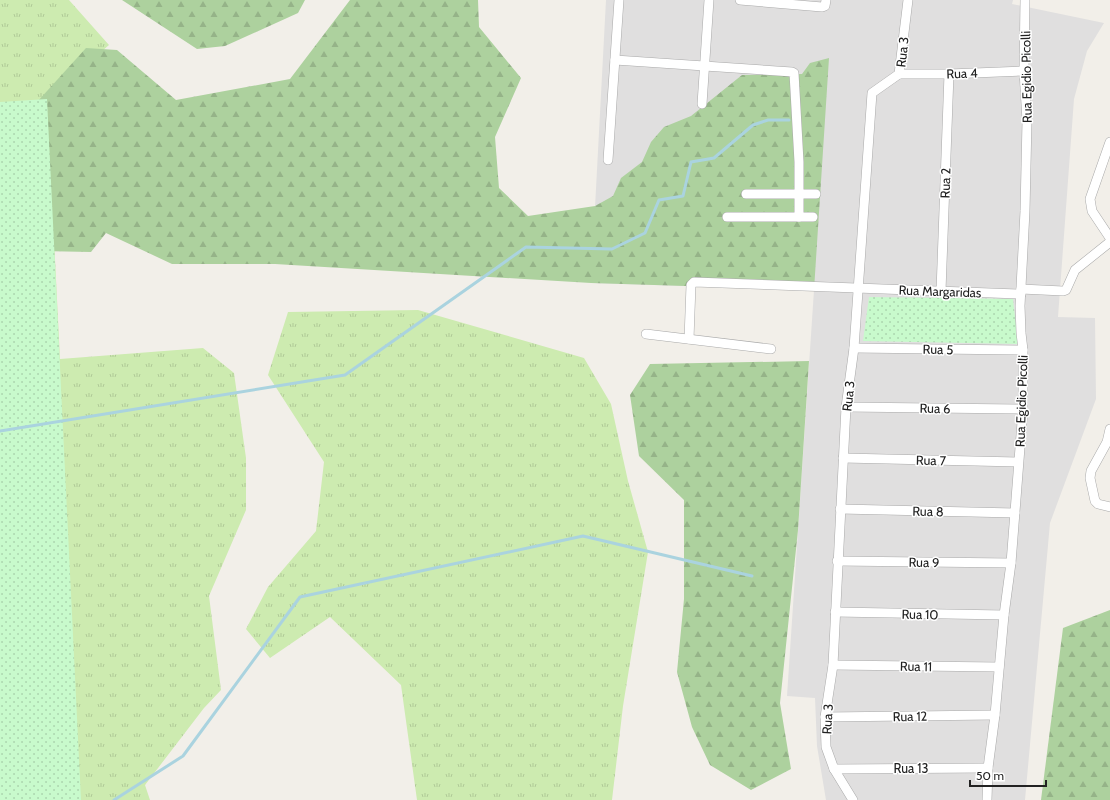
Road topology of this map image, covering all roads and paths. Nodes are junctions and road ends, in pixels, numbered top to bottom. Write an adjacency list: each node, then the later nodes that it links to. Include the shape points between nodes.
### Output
1 (619, 0): 8 (street)
2 (709, 0): 9 (street)
3 (740, 0): 7 (street)
4 (826, 0): 7 (street, via 825,6 822,7)
5 (908, 0): 11 (street, Rua 3)
6 (1025, 0): 10 (street, Rua Egidio Picolli)
7 (801, 2)
8 (615, 60): 9 (street); 15 (street)
9 (704, 67): 13 (street); 17 (street, via 794,73)
10 (1024, 71): 12 (street, Rua 4); 26 (street, Rua Egidio Picolli, via 1027,121)
11 (899, 74): 12 (street, Rua 4); 24 (street, Rua 3, via 872,93)
12 (949, 74): 25 (street, Rua 2)
13 (702, 104)
14 (1110, 142): 22 (street, via 1090,199 1092,211)
15 (608, 160)
16 (746, 194): 17 (street)
17 (799, 194): 18 (street); 20 (street)
18 (816, 194)
19 (728, 217): 20 (street)
20 (799, 217): 21 (street)
21 (814, 217)
22 (1110, 238)
23 (1110, 242): 26 (street, Rua Margaridas, via 1076,270 1066,290)
24 (858, 288): 25 (street, Rua Margaridas); 28 (street, Rua Margaridas, via 694,282 691,285); 29 (street, Rua 3)
25 (941, 291): 26 (street, Rua Margaridas)
26 (1021, 291): 31 (street, Rua Egidio Picolli)
27 (646, 334): 28 (street)
28 (689, 338): 30 (street)
29 (854, 348): 31 (street, Rua 5); 32 (street, Rua 3)
30 (771, 349)
31 (1023, 350): 33 (street, Rua Egidio Picolli)
32 (846, 407): 33 (street, Rua 6); 35 (street, Rua 3)
33 (1023, 410): 36 (street, Rua Egidio Picolli)
34 (1110, 429): 37 (street, via 1107,442 1091,471 1090,478 1095,501)
35 (844, 458): 36 (street, Rua 7); 38 (street, Rua 3)
36 (1018, 462): 39 (street, Rua Egidio Picolli)
37 (1110, 507)
38 (840, 509): 39 (street, Rua 8); 40 (street, Rua 3)
39 (1015, 513): 41 (street, Rua Egidio Picolli)
40 (837, 562): 41 (street, Rua 9); 42 (street, Rua 3)
41 (1011, 563): 43 (street, Rua Egidio Picolli)
42 (835, 612): 43 (street, Rua 10); 44 (street, Rua 3)
43 (1004, 615): 45 (street, Rua Egidio Picolli)
44 (833, 665): 45 (street, Rua 11); 47 (street, Rua 3)
45 (999, 667): 46 (street, Rua Egidio Picolli)
46 (995, 715): 47 (street, Rua 12); 48 (street, Rua Egidio Picolli)
47 (825, 717): 49 (street, Rua 3, via 826,747)
48 (988, 768): 49 (street, Rua 13); 51 (street, Rua Egidio Picolli)
49 (834, 769): 50 (street, Rua 3)
50 (853, 800)
51 (987, 800)

